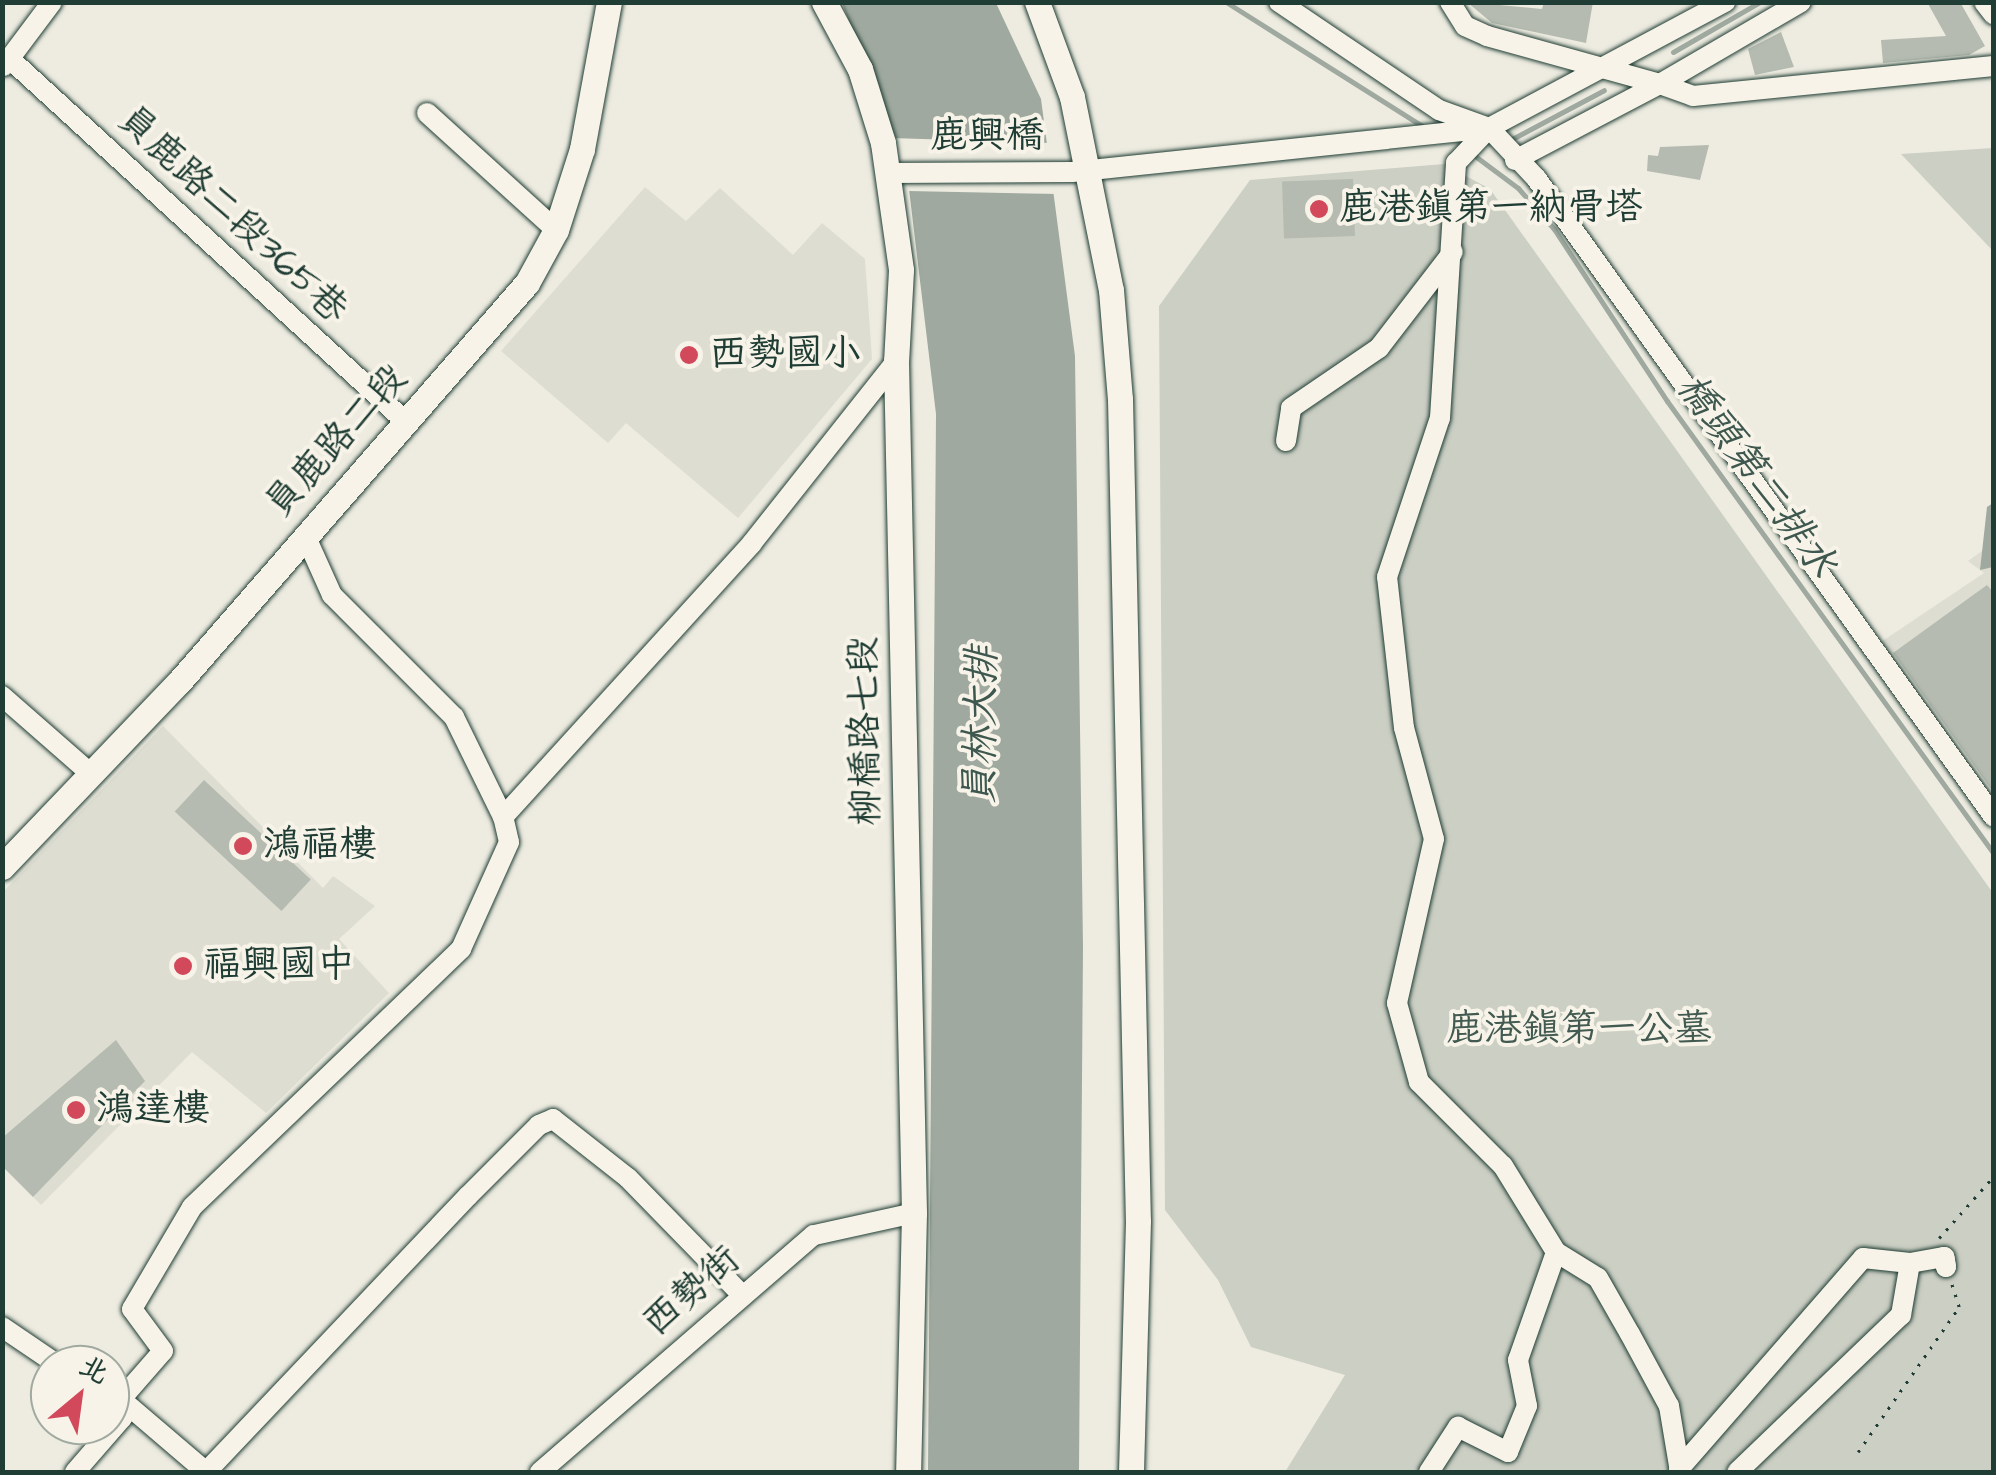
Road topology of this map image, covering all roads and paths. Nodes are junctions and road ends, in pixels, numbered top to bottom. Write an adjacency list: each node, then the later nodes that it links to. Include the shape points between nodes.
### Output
1 (52, 2): 11 (street)
2 (609, 2): 20 (main road, 員鹿路二段, via 582,149)
3 (824, 2): 19 (main road, 柳橋路七段, via 860,69)
4 (1037, 2): 18 (main road, via 1072,97)
5 (1279, 2): 16 (street, via 1439,110)
6 (1450, 2): 13 (street, via 1464,26 1487,36)
7 (1725, 2): 13 (street)
8 (1801, 2): 14 (street)
9 (1984, 2): 10 (street)
10 (1994, 16)
11 (6, 63): 23 (street, 員鹿路二段365巷)
12 (1994, 66): 14 (street, via 1693,96)
13 (1608, 67): 14 (street); 16 (street)
14 (1660, 84): 17 (street)
15 (427, 113): 20 (street)
16 (1486, 133): 17 (street); 18 (street, 鹿興橋); 21 (street, via 1462,157)
17 (1515, 160): 29 (street, via 1536,178)
18 (1079, 171): 19 (street, 鹿興橋); 48 (main road, via 1110,290 1125,504 1138,1221)
19 (896, 173): 22 (main road, 柳橋路七段)
20 (556, 230): 23 (main road, 員鹿路二段, via 527,283)
21 (1453, 252): 24 (street, via 1379,348 1290,408); 33 (street, via 1440,418 1386,576 1404,728 1434,838 1396,1003 1419,1082 1502,1166)
22 (896, 361): 28 (street, via 752,544); 32 (main road, 柳橋路七段)
23 (406, 422): 25 (main road, 員鹿路二段)
24 (1286, 441)
25 (304, 534): 27 (main road, 員鹿路二段); 28 (street, via 332,595 454,717)
26 (2, 696): 27 (street)
27 (91, 774): 30 (main road, 員鹿路二段)
28 (503, 816): 39 (street, via 509,842 461,950 192,1207 132,1309 163,1351)
29 (1994, 816)
30 (2, 868)
31 (1994, 1176): 35 (path)
32 (914, 1213): 36 (street, 西勢街, via 814,1234); 47 (main road, 柳橋路七段)
33 (1556, 1252): 43 (street, via 1598,1278 1630,1334 1669,1406); 49 (street, via 1518,1360 1527,1406 1508,1452 1458,1427)
34 (1945, 1262): 35 (street); 42 (path, via 1958,1307)
35 (1914, 1263): 43 (street, via 1863,1258); 50 (street, via 1901,1315)
36 (742, 1295): 45 (street, via 628,1178 553,1119 468,1196); 46 (street, 西勢街)
37 (2, 1327): 38 (street)
38 (30, 1346)
39 (130, 1382)
40 (130, 1407): 45 (street)
41 (98, 1445): 44 (street)
42 (1858, 1452)
43 (1680, 1471)
44 (75, 1472)
45 (206, 1472)
46 (540, 1472)
47 (908, 1472)
48 (1131, 1472)
49 (1429, 1472)
50 (1737, 1472)

